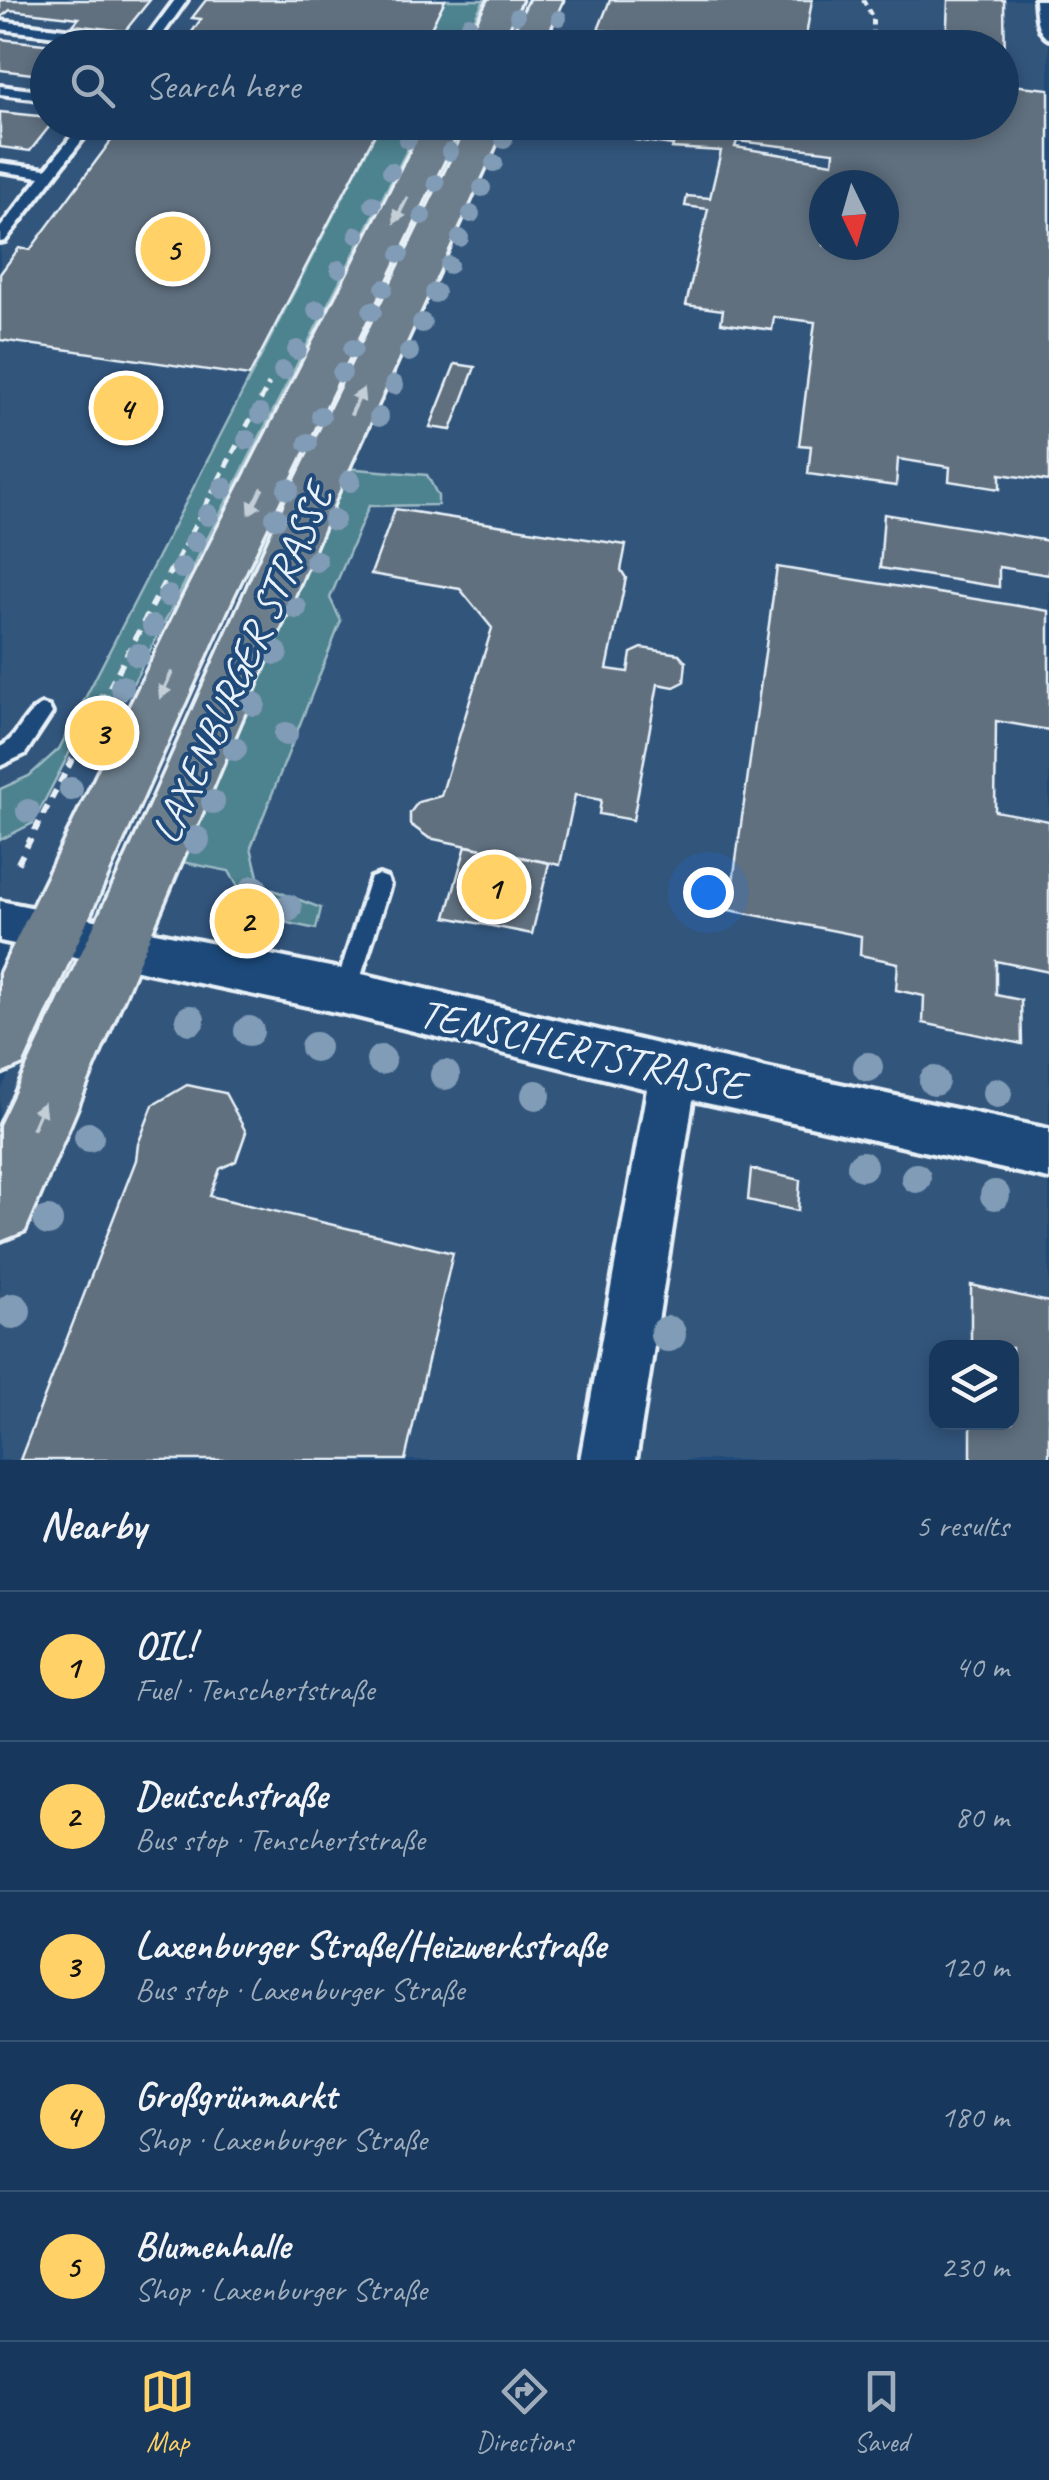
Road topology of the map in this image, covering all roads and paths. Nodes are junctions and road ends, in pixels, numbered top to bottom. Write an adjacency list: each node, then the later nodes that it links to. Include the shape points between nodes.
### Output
1 (181, 0): 8 (lane)
2 (505, 0): 9 (main road)
3 (546, 0): 10 (main road)
4 (863, 0): 11 (path)
5 (1041, 0): 12 (lane)
6 (0, 25): 7 (lane)
7 (37, 30)
8 (159, 30)
9 (491, 30)
10 (532, 30)
11 (873, 30)
12 (1049, 34)
13 (0, 90): 14 (lane)
14 (30, 94)
15 (76, 140): 19 (lane)
16 (435, 140): 26 (main road, LAXENBURGER STRASSE, one-way to 26, via 208,596)
17 (480, 140): 27 (main road, LAXENBURGER STRASSE, one-way to 17, via 315,490)
18 (0, 168): 19 (lane)
19 (50, 174): 20 (lane)
20 (0, 238)
21 (276, 371): 24 (path)
22 (42, 713): 23 (lane, via 18,748)
23 (0, 756)
24 (18, 863)
25 (380, 885): 28 (lane)
26 (25, 926): 27 (street, TENSCHERTSTRASSE); 29 (main road, LAXENBURGER STRASSE)
27 (114, 946): 28 (street, TENSCHERTSTRASSE); 32 (main road, LAXENBURGER STRASSE, one-way to 27)
28 (345, 992): 30 (street, TENSCHERTSTRASSE)
29 (0, 1042)
30 (674, 1072): 31 (street, TENSCHERTSTRASSE); 33 (street)
31 (1049, 1154)
32 (0, 1206)
33 (608, 1460)

